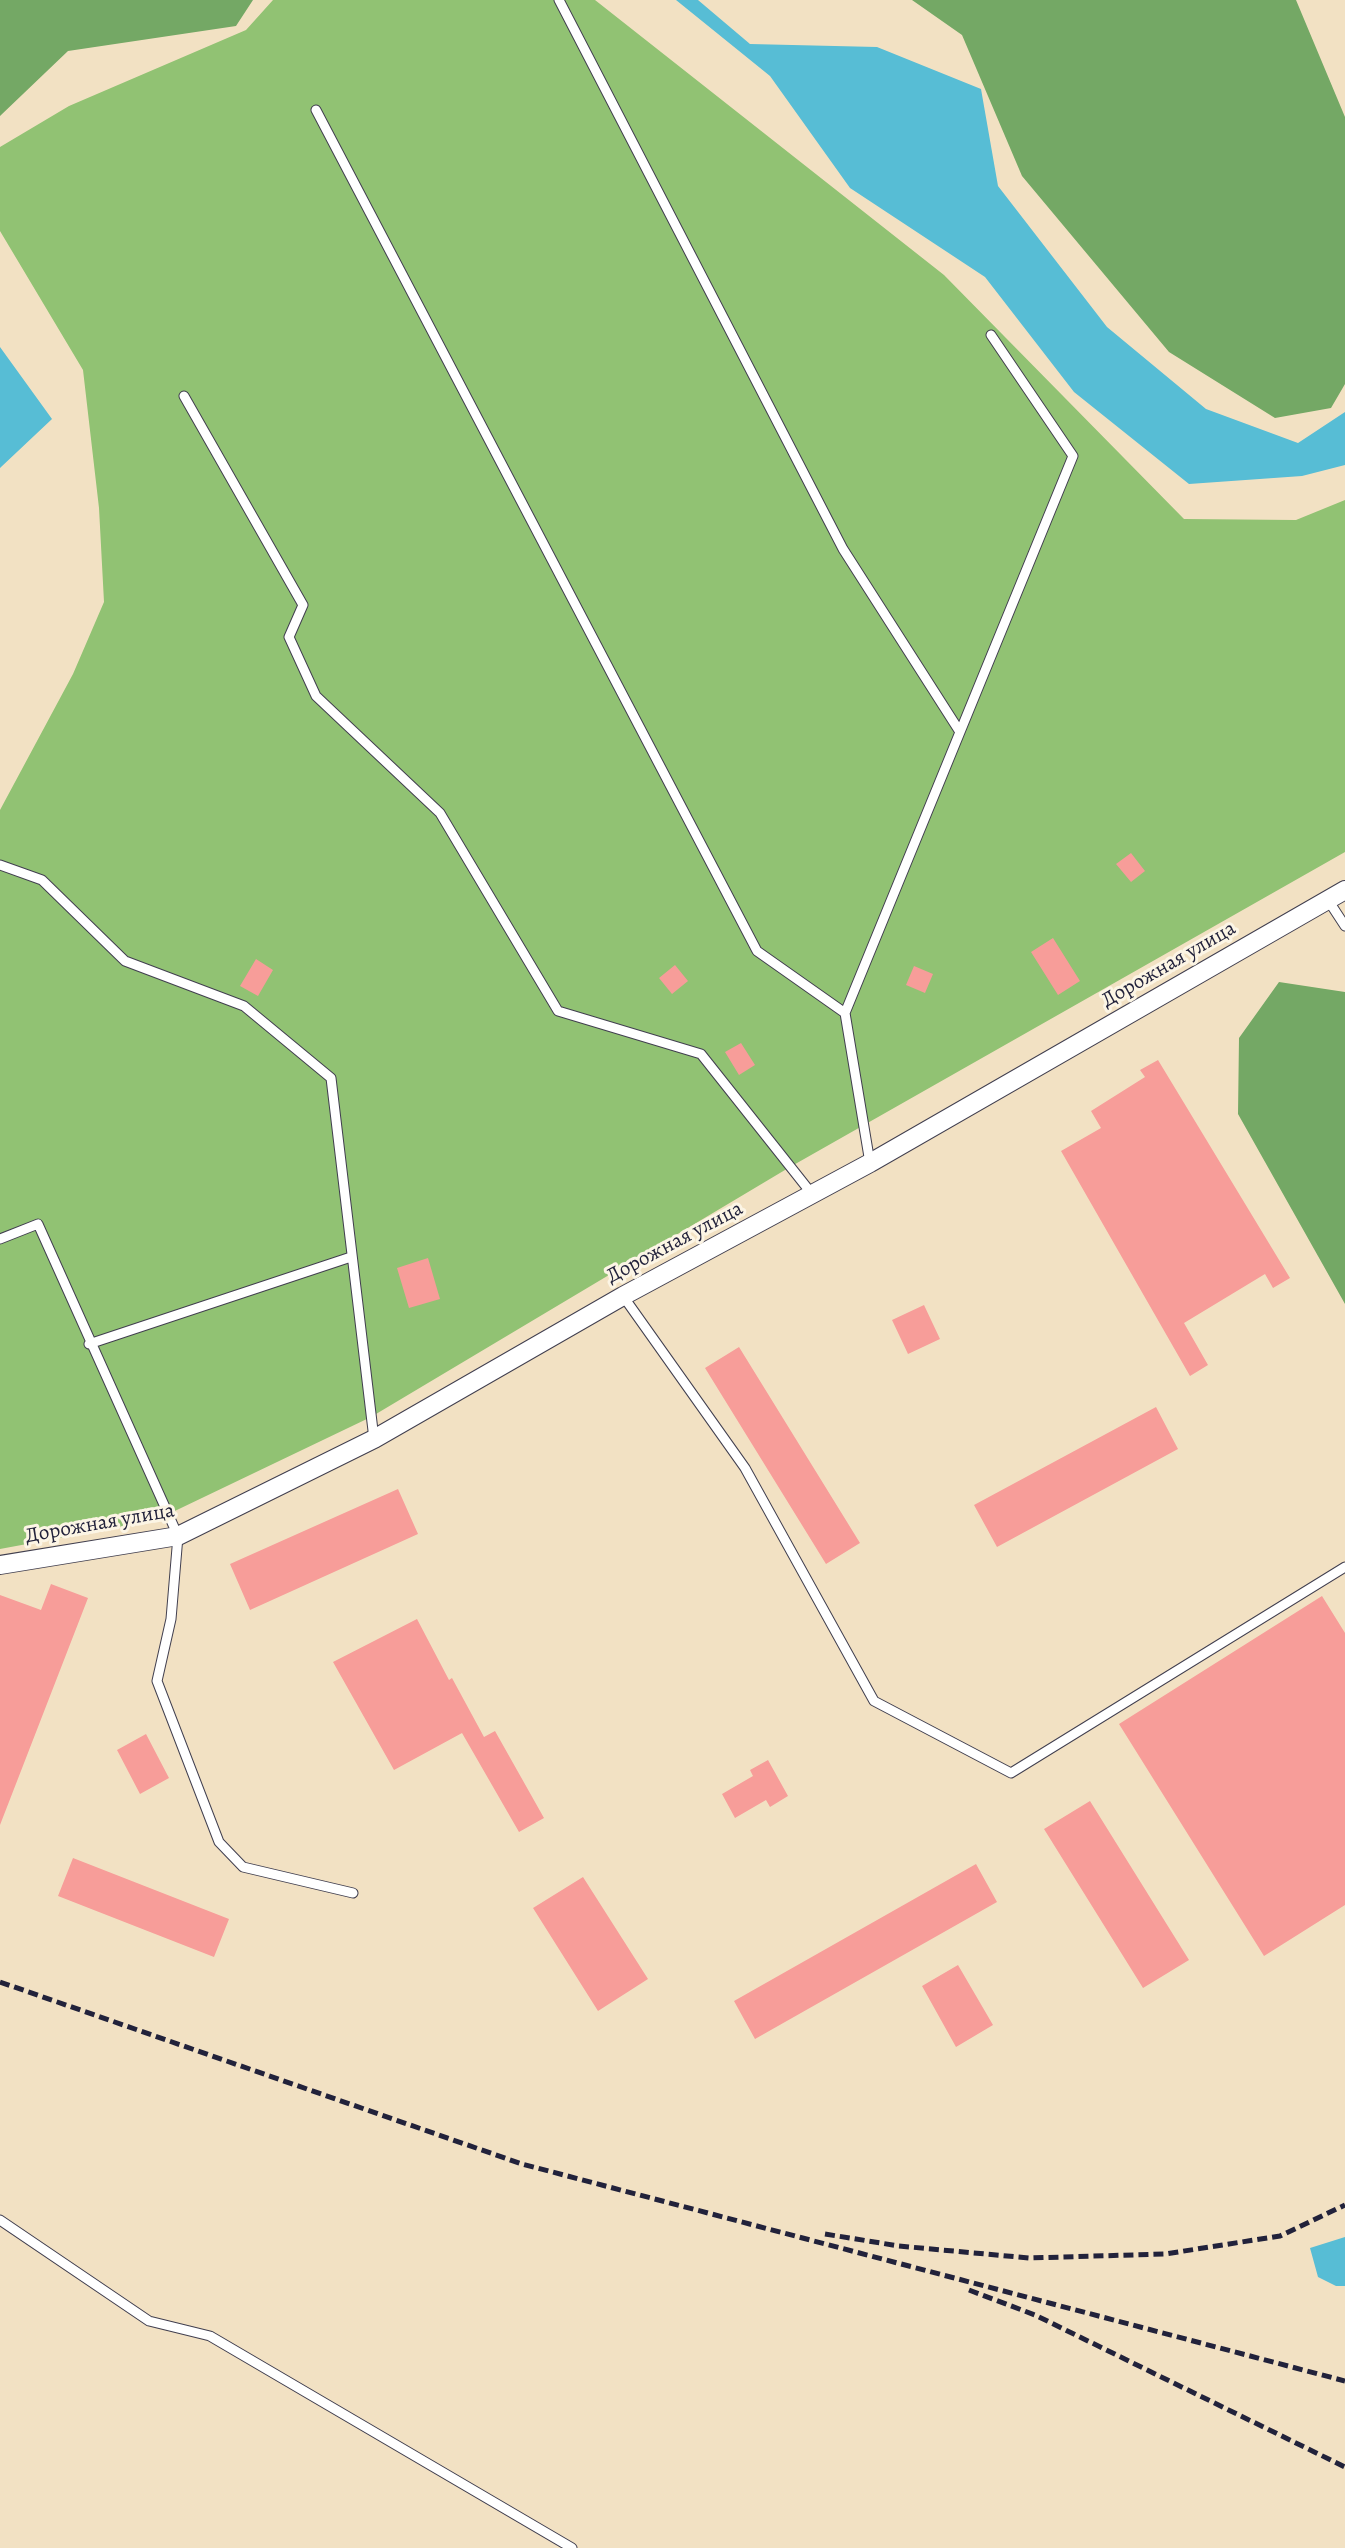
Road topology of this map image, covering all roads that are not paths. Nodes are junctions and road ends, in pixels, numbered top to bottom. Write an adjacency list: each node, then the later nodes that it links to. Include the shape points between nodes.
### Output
1 (559, 0): 5 (lane, via 843,549)
2 (316, 110): 10 (lane, via 757,951)
3 (991, 335): 5 (lane, via 1073,456)
4 (184, 396): 12 (lane, via 303,605 289,637 316,696 440,813 558,1011 701,1054)
5 (960, 732): 10 (lane)
6 (0, 865): 14 (lane, via 42,880 125,961 244,1006 331,1078)
7 (1345, 890): 8 (street, Дорожная улица)
8 (1328, 900): 9 (lane); 11 (street, Дорожная улица)
9 (1345, 926)
10 (845, 1013): 11 (lane)
11 (870, 1163): 12 (street, Дорожная улица)
12 (812, 1194): 15 (street, Дорожная улица)
13 (0, 1239): 16 (lane, via 38,1224)
14 (351, 1257): 16 (lane); 17 (lane)
15 (623, 1296): 17 (street, Дорожная улица); 20 (lane, via 744,1468 874,1700 1011,1773)
16 (89, 1344): 18 (lane)
17 (374, 1439): 18 (street, Дорожная улица)
18 (178, 1536): 19 (street, Дорожная улица); 21 (lane, via 171,1619 157,1681 219,1842 243,1867)
19 (0, 1565)
20 (1345, 1567)
21 (353, 1893)
22 (0, 2220): 23 (lane, via 149,2321 210,2336)
23 (572, 2548)

